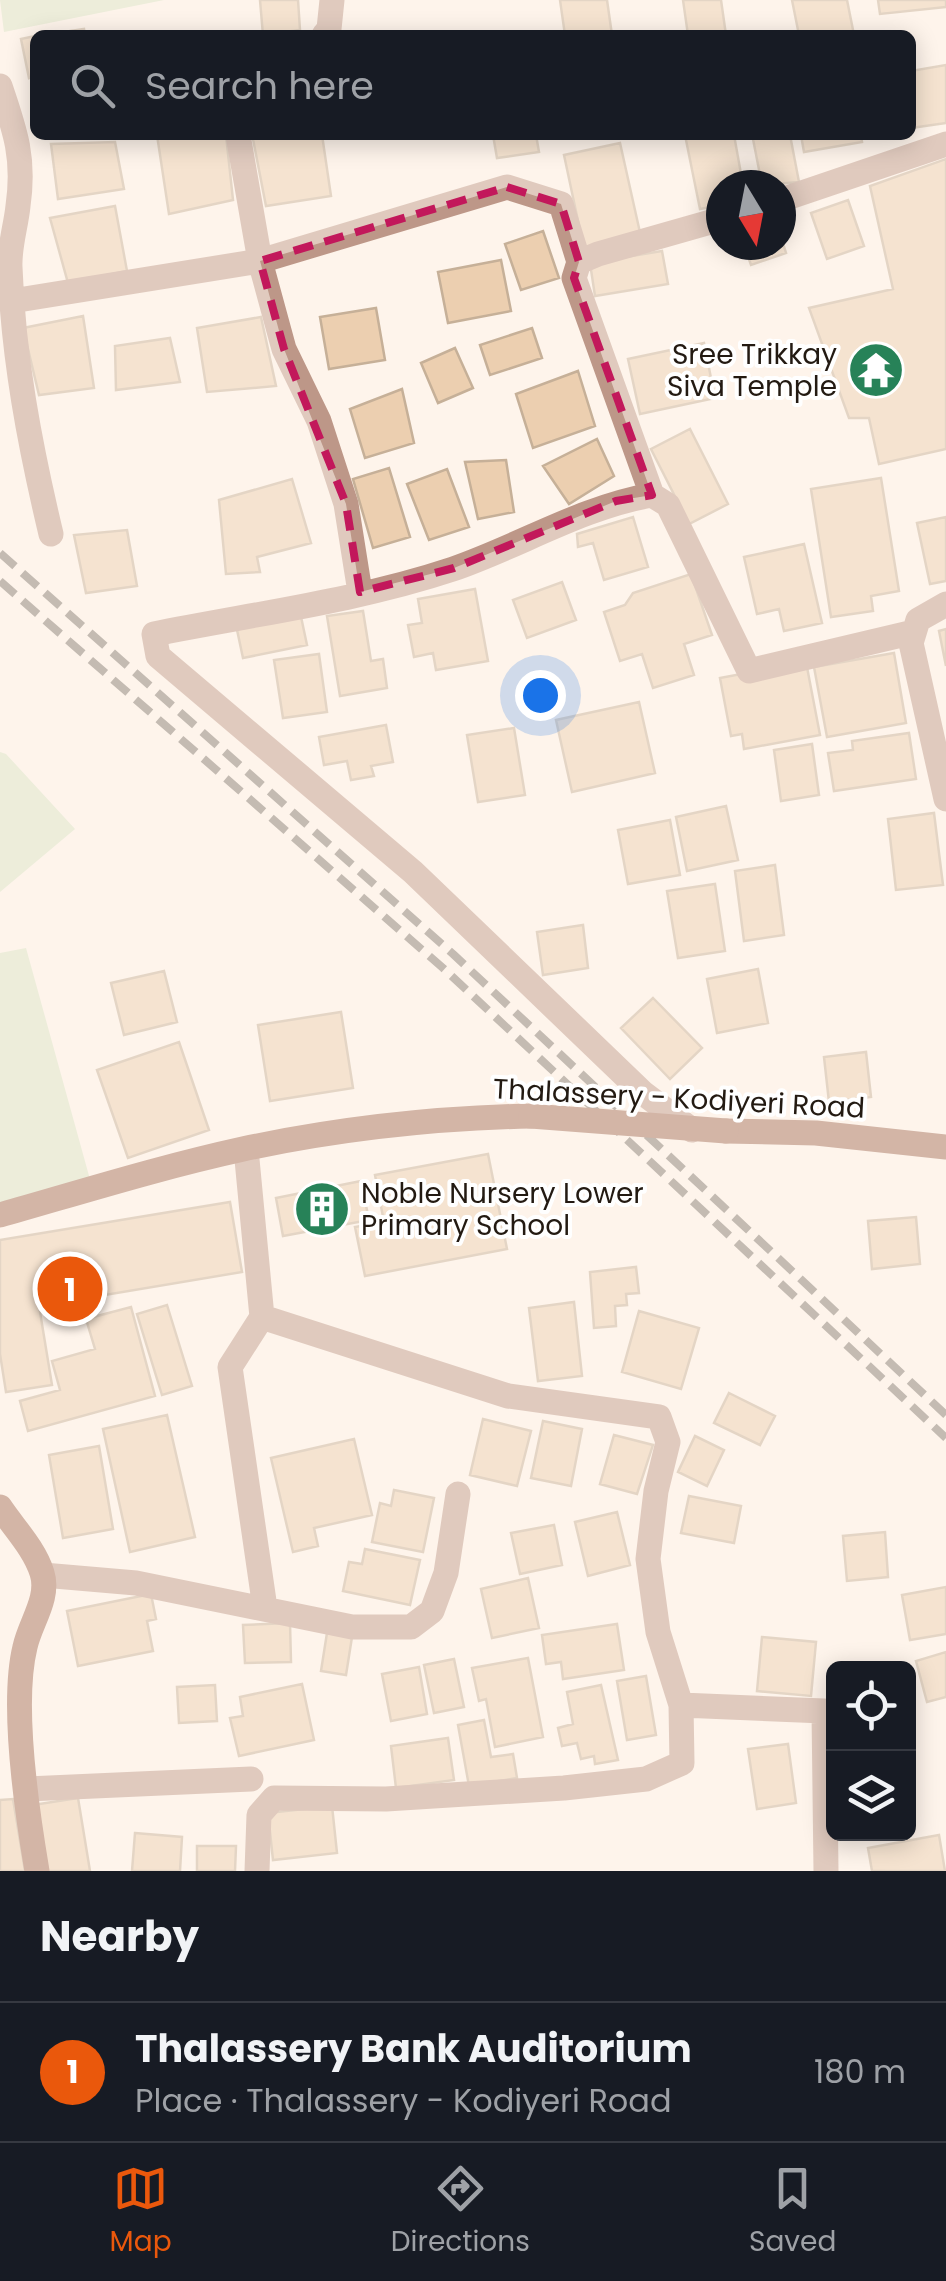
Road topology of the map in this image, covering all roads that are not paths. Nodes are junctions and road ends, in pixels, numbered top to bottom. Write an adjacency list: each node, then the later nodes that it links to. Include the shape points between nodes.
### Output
1 (332, 0): 2 (street)
2 (328, 30)
3 (0, 86): 10 (street, via 20,148 9,261)
4 (239, 140): 8 (street)
5 (946, 144): 6 (street)
6 (796, 195)
7 (706, 224): 9 (street)
8 (260, 261): 9 (street, via 507,187 561,204); 10 (street); 13 (street, via 284,349 319,421 346,504)
9 (578, 262): 11 (street, via 574,278)
10 (12, 301): 12 (street, via 29,439)
11 (652, 495): 13 (street, via 616,501 454,568); 15 (street, via 668,505 749,670)
12 (50, 534)
13 (360, 592): 17 (street, via 154,634 158,656 413,872 643,1094)
14 (946, 604): 15 (street, via 918,620)
15 (914, 632): 16 (street, via 911,644)
16 (946, 799)
17 (692, 1130): 18 (main road, Thalassery - Kodiyeri Road, bridge, via 816,1133); 19 (main road, Thalassery - Kodiyeri Road, bridge, via 531,1116 475,1118)
18 (946, 1147)
19 (246, 1148): 20 (main road, Thalassery - Kodiyeri Road); 21 (street)
20 (0, 1215)
21 (262, 1317): 25 (street, via 230,1367); 26 (street, via 508,1396 659,1417 668,1442 648,1559 658,1632)
22 (458, 1494): 25 (street, via 446,1573 432,1611 412,1627 352,1627)
23 (0, 1507): 24 (main road)
24 (43, 1575): 25 (street, via 136,1583); 28 (main road, via 20,1691)
25 (265, 1608)
26 (681, 1705): 30 (street, via 682,1764 646,1779 386,1798 274,1798 259,1815); 31 (street, via 824,1711)
27 (251, 1780): 28 (street)
28 (27, 1789): 29 (main road)
29 (37, 1871)
30 (257, 1871)
31 (826, 1871)

